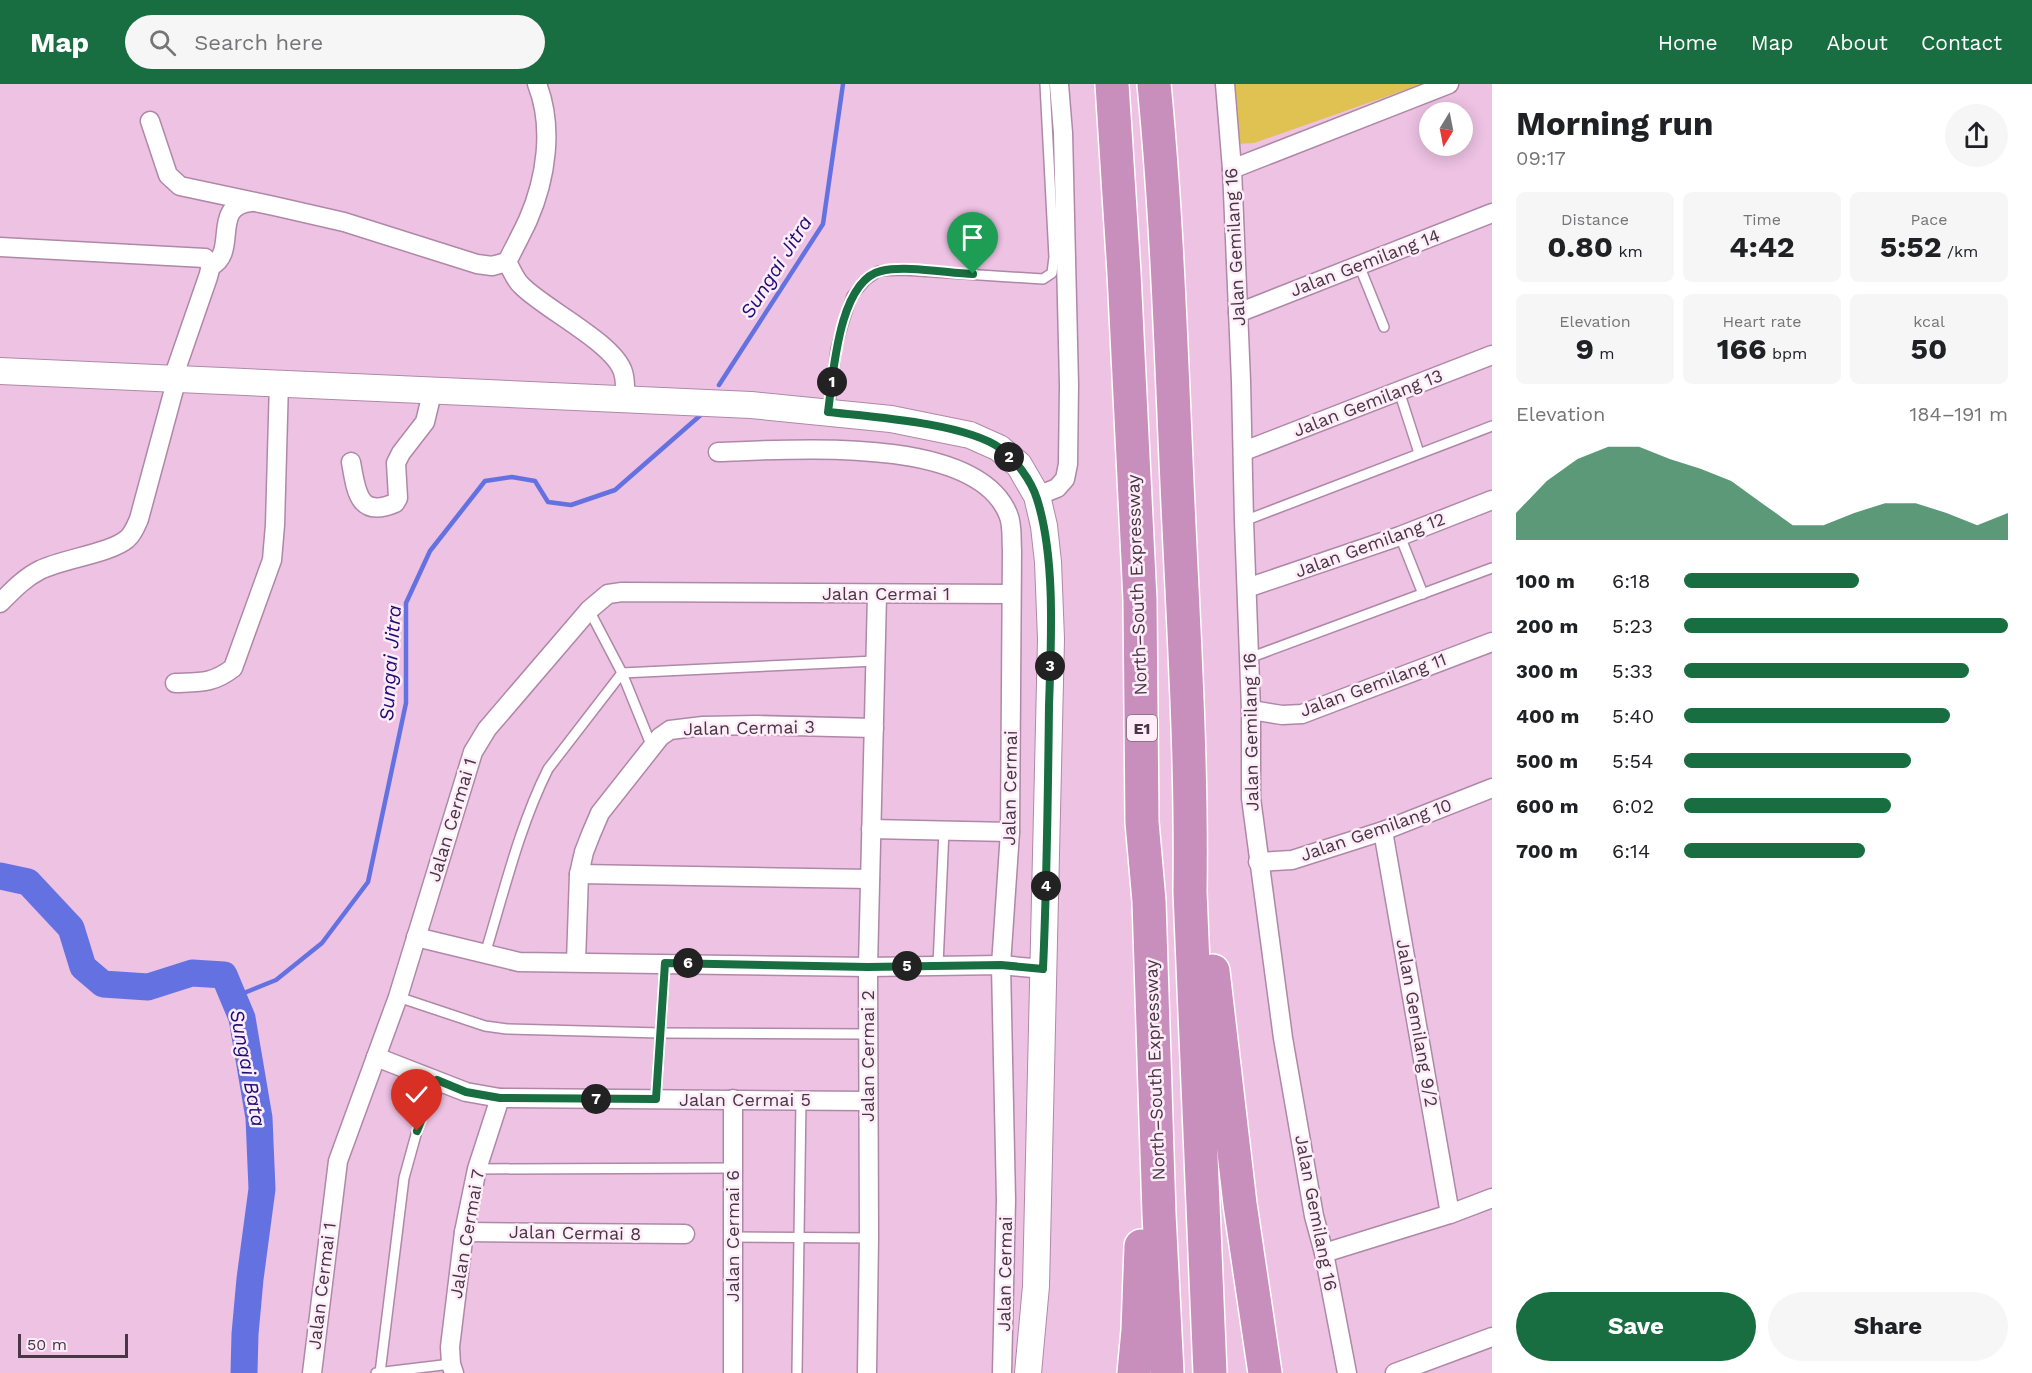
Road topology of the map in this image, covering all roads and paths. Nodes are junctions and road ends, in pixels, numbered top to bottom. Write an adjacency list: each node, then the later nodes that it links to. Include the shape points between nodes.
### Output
1 (537, 84): 13 (street, via 546,129 543,174 528,219)
2 (1044, 84): 25 (lane, via 1052,273 1043,279 903,270 879,271 866,279 852,296 843,324)
3 (1059, 84): 31 (street, via 1069,373 1068,464 1058,488)
4 (1112, 84): 51 (highway, North–South Expressway / E1, via 1140,600)
5 (1154, 84): 53 (highway, via 1168,270)
6 (1225, 84): 9 (street, Jalan Gemilang 16)
7 (1449, 84): 9 (street)
8 (150, 121): 10 (street, via 172,181 188,189)
9 (1232, 169): 16 (street, Jalan Gemilang 16)
10 (253, 201): 13 (street, via 354,225 477,264); 15 (street, via 240,203 231,210 222,256)
11 (1492, 213): 14 (street, Jalan Gemilang 14)
12 (0, 246): 15 (street, via 195,256 206,258)
13 (507, 262): 24 (street, via 519,284 530,294 613,357 624,373)
14 (1359, 265): 16 (street, Jalan Gemilang 14); 17 (lane)
15 (211, 266): 20 (street)
16 (1238, 313): 28 (street, Jalan Gemilang 16)
17 (1384, 327)
18 (1492, 355): 23 (street, Jalan Gemilang 13)
19 (0, 371): 20 (street)
20 (175, 378): 21 (street); 40 (street, via 140,519 127,539 39,571)
21 (279, 382): 22 (street); 46 (street, via 272,560 233,668 219,678)
22 (433, 389): 24 (street); 30 (street, via 425,422 396,463 395,503 369,507 362,502 356,493)
23 (1399, 391): 28 (street, Jalan Gemilang 13); 29 (lane)
24 (625, 400): 25 (street)
25 (828, 412): 31 (street, via 891,419 970,435 999,448 1019,465)
26 (1492, 426): 29 (lane)
27 (718, 452): 37 (street, Jalan Cermai, via 819,449 891,453 964,471 997,496 1008,515 1012,550)
28 (1244, 452): 33 (street, Jalan Gemilang 16)
29 (1419, 453): 33 (lane)
30 (351, 462)
31 (1037, 496): 67 (street, via 1048,562 1051,639)
32 (1492, 500): 34 (street, Jalan Gemilang 12)
33 (1244, 521): 36 (street, Jalan Gemilang 16)
34 (1400, 536): 36 (street, Jalan Gemilang 12); 38 (lane)
35 (1492, 568): 38 (lane)
36 (1247, 588): 43 (street, Jalan Gemilang 16)
37 (1010, 594): 39 (street, Jalan Cermai 1); 56 (street, Jalan Cermai)
38 (1423, 594): 43 (lane)
39 (877, 595): 41 (street, Jalan Cermai 1, via 622,592 608,594); 44 (street, Jalan Cermai 2)
40 (0, 603)
41 (589, 610): 45 (lane); 60 (street, Jalan Cermai 1, via 477,743)
42 (1492, 642): 47 (street, Jalan Gemilang 11, via 1302,714)
43 (1250, 658): 47 (street, Jalan Gemilang 16)
44 (875, 661): 45 (lane); 48 (street, Jalan Cermai 2)
45 (622, 673): 49 (lane); 61 (lane, via 548,769 528,812)
46 (175, 683)
47 (1251, 710): 57 (street, Jalan Gemilang 16, via 1251,798)
48 (874, 728): 49 (street, Jalan Cermai 3, via 682,727 670,730); 52 (street, Jalan Cermai 2)
49 (652, 747): 58 (street, Jalan Cermai 3, via 600,813)
50 (1492, 788): 55 (street, Jalan Gemilang 10)
51 (1142, 822): 98 (highway, via 1136,902 1142,1232); 99 (highway, North–South Expressway / E1, via 1149,901)
52 (872, 829): 54 (street); 59 (street, Jalan Cermai 2)
53 (1191, 830): 100 (highway, via 1190,892); 101 (highway, via 1205,896 1240,1204)
54 (944, 831): 56 (street); 64 (lane)
55 (1383, 831): 57 (street, Jalan Gemilang 10, via 1292,860); 81 (street, Jalan Gemilang 9/2)
56 (1010, 832): 65 (street, Jalan Cermai)
57 (1258, 862): 87 (street, Jalan Gemilang 16, via 1283,1038)
58 (579, 874): 59 (street); 62 (street, Jalan Cermai 3)
59 (870, 879): 66 (street, Jalan Cermai 2)
60 (416, 937): 61 (street); 68 (street, Jalan Cermai 1)
61 (485, 954): 62 (street, via 519,962)
62 (576, 962): 63 (street)
63 (665, 963): 66 (street); 69 (lane)
64 (938, 965): 65 (street); 66 (street)
65 (1001, 965): 67 (street); 96 (street, Jalan Cermai, via 1006,1200)
66 (868, 967): 70 (street, Jalan Cermai 2)
67 (1043, 969): 97 (street, via 1037,1274)
68 (398, 997): 69 (lane, via 485,1026); 71 (street, Jalan Cermai 1)
69 (660, 1033): 70 (lane); 74 (lane)
70 (868, 1034): 77 (street, Jalan Cermai 2)
71 (376, 1057): 72 (street, Jalan Cermai 5); 90 (street, Jalan Cermai 1, via 334,1177)
72 (437, 1080): 73 (street, Jalan Cermai 5, via 466,1092); 92 (lane, via 417,1131 403,1186)
73 (500, 1098): 74 (street, Jalan Cermai 5); 79 (street, Jalan Cermai 7)
74 (656, 1099): 75 (street, Jalan Cermai 5)
75 (733, 1100): 76 (street, Jalan Cermai 5); 78 (street, Jalan Cermai 6)
76 (801, 1100): 77 (street, Jalan Cermai 5); 85 (lane)
77 (868, 1101): 86 (street, Jalan Cermai 2)
78 (733, 1168): 79 (lane); 84 (street, Jalan Cermai 6)
79 (477, 1169): 82 (street, Jalan Cermai 7)
80 (1492, 1198): 81 (street)
81 (1450, 1214): 87 (street)
82 (464, 1232): 83 (street, Jalan Cermai 8); 89 (street, Jalan Cermai 7, via 450,1347)
83 (685, 1234)
84 (733, 1237): 85 (lane); 93 (street, Jalan Cermai 6)
85 (799, 1238): 86 (lane); 94 (lane)
86 (869, 1238): 95 (street, Jalan Cermai 2)
87 (1323, 1253): 102 (street, Jalan Gemilang 16)
88 (1492, 1337): 103 (street)
89 (453, 1369): 92 (lane)
90 (312, 1373)
91 (374, 1373): 92 (lane)
92 (380, 1373)
93 (733, 1373)
94 (797, 1373)
95 (867, 1373)
96 (1002, 1373)
97 (1028, 1373)
98 (1134, 1373)
99 (1167, 1373)
100 (1210, 1373)
101 (1264, 1373)
102 (1347, 1373)
103 (1395, 1373)

